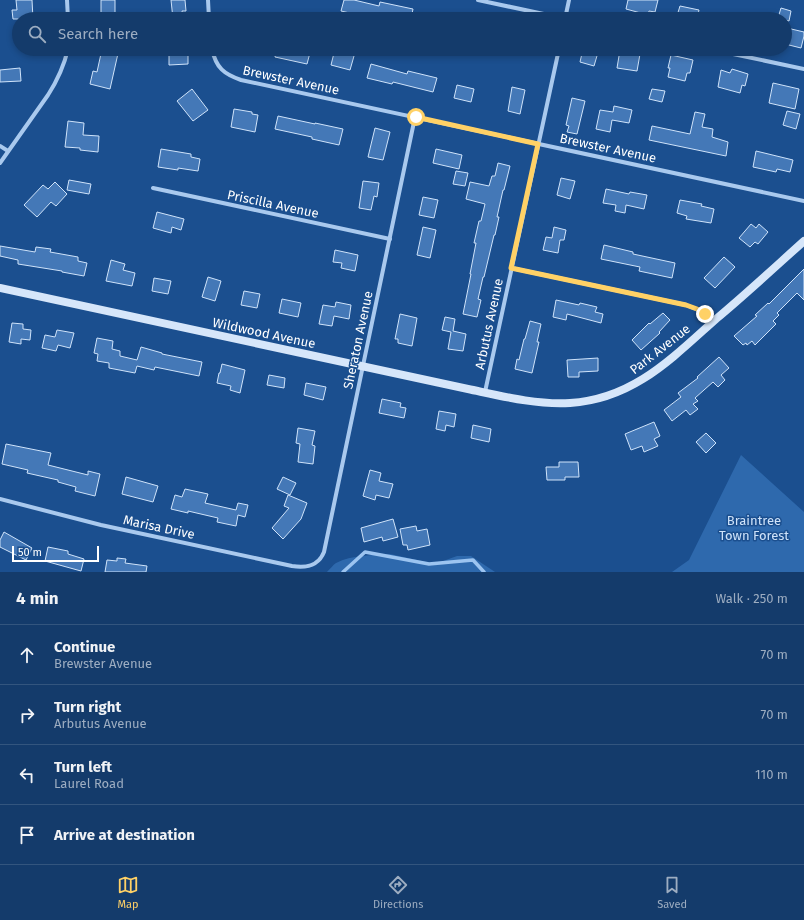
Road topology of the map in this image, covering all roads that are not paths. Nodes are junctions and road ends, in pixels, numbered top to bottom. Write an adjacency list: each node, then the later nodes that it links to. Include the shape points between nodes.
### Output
1 (66, 0): 5 (street)
2 (208, 0): 6 (street)
3 (478, 0): 7 (street)
4 (569, 0): 8 (street)
5 (67, 12)
6 (209, 12)
7 (534, 12)
8 (567, 12)
9 (66, 56): 17 (street, via 54,86)
10 (214, 56): 14 (street, Brewster Avenue, via 219,68 234,78)
11 (557, 56): 15 (street, Arbutus Avenue)
12 (742, 56): 13 (street)
13 (804, 69)
14 (416, 117): 15 (street, Brewster Avenue); 21 (street, Sheraton Avenue)
15 (538, 144): 20 (street, Brewster Avenue); 23 (street, Arbutus Avenue)
16 (0, 146): 17 (street)
17 (8, 151): 18 (street)
18 (0, 163)
19 (153, 188): 21 (street, Priscilla Avenue)
20 (804, 200)
21 (390, 239): 26 (street, Sheraton Avenue)
22 (804, 241): 25 (street, Park Avenue)
23 (511, 268): 25 (street, via 686,305 701,311); 27 (street, Arbutus Avenue)
24 (0, 288): 26 (street, Wildwood Avenue)
25 (713, 322): 28 (street, Park Avenue, via 653,373 620,392 572,403)
26 (363, 366): 27 (street, Wildwood Avenue); 30 (street, Sheraton Avenue, via 324,552)
27 (484, 392): 28 (street, Wildwood Avenue)
28 (523, 400)
29 (0, 499): 30 (street, Marisa Drive, via 292,566)
30 (315, 564)

